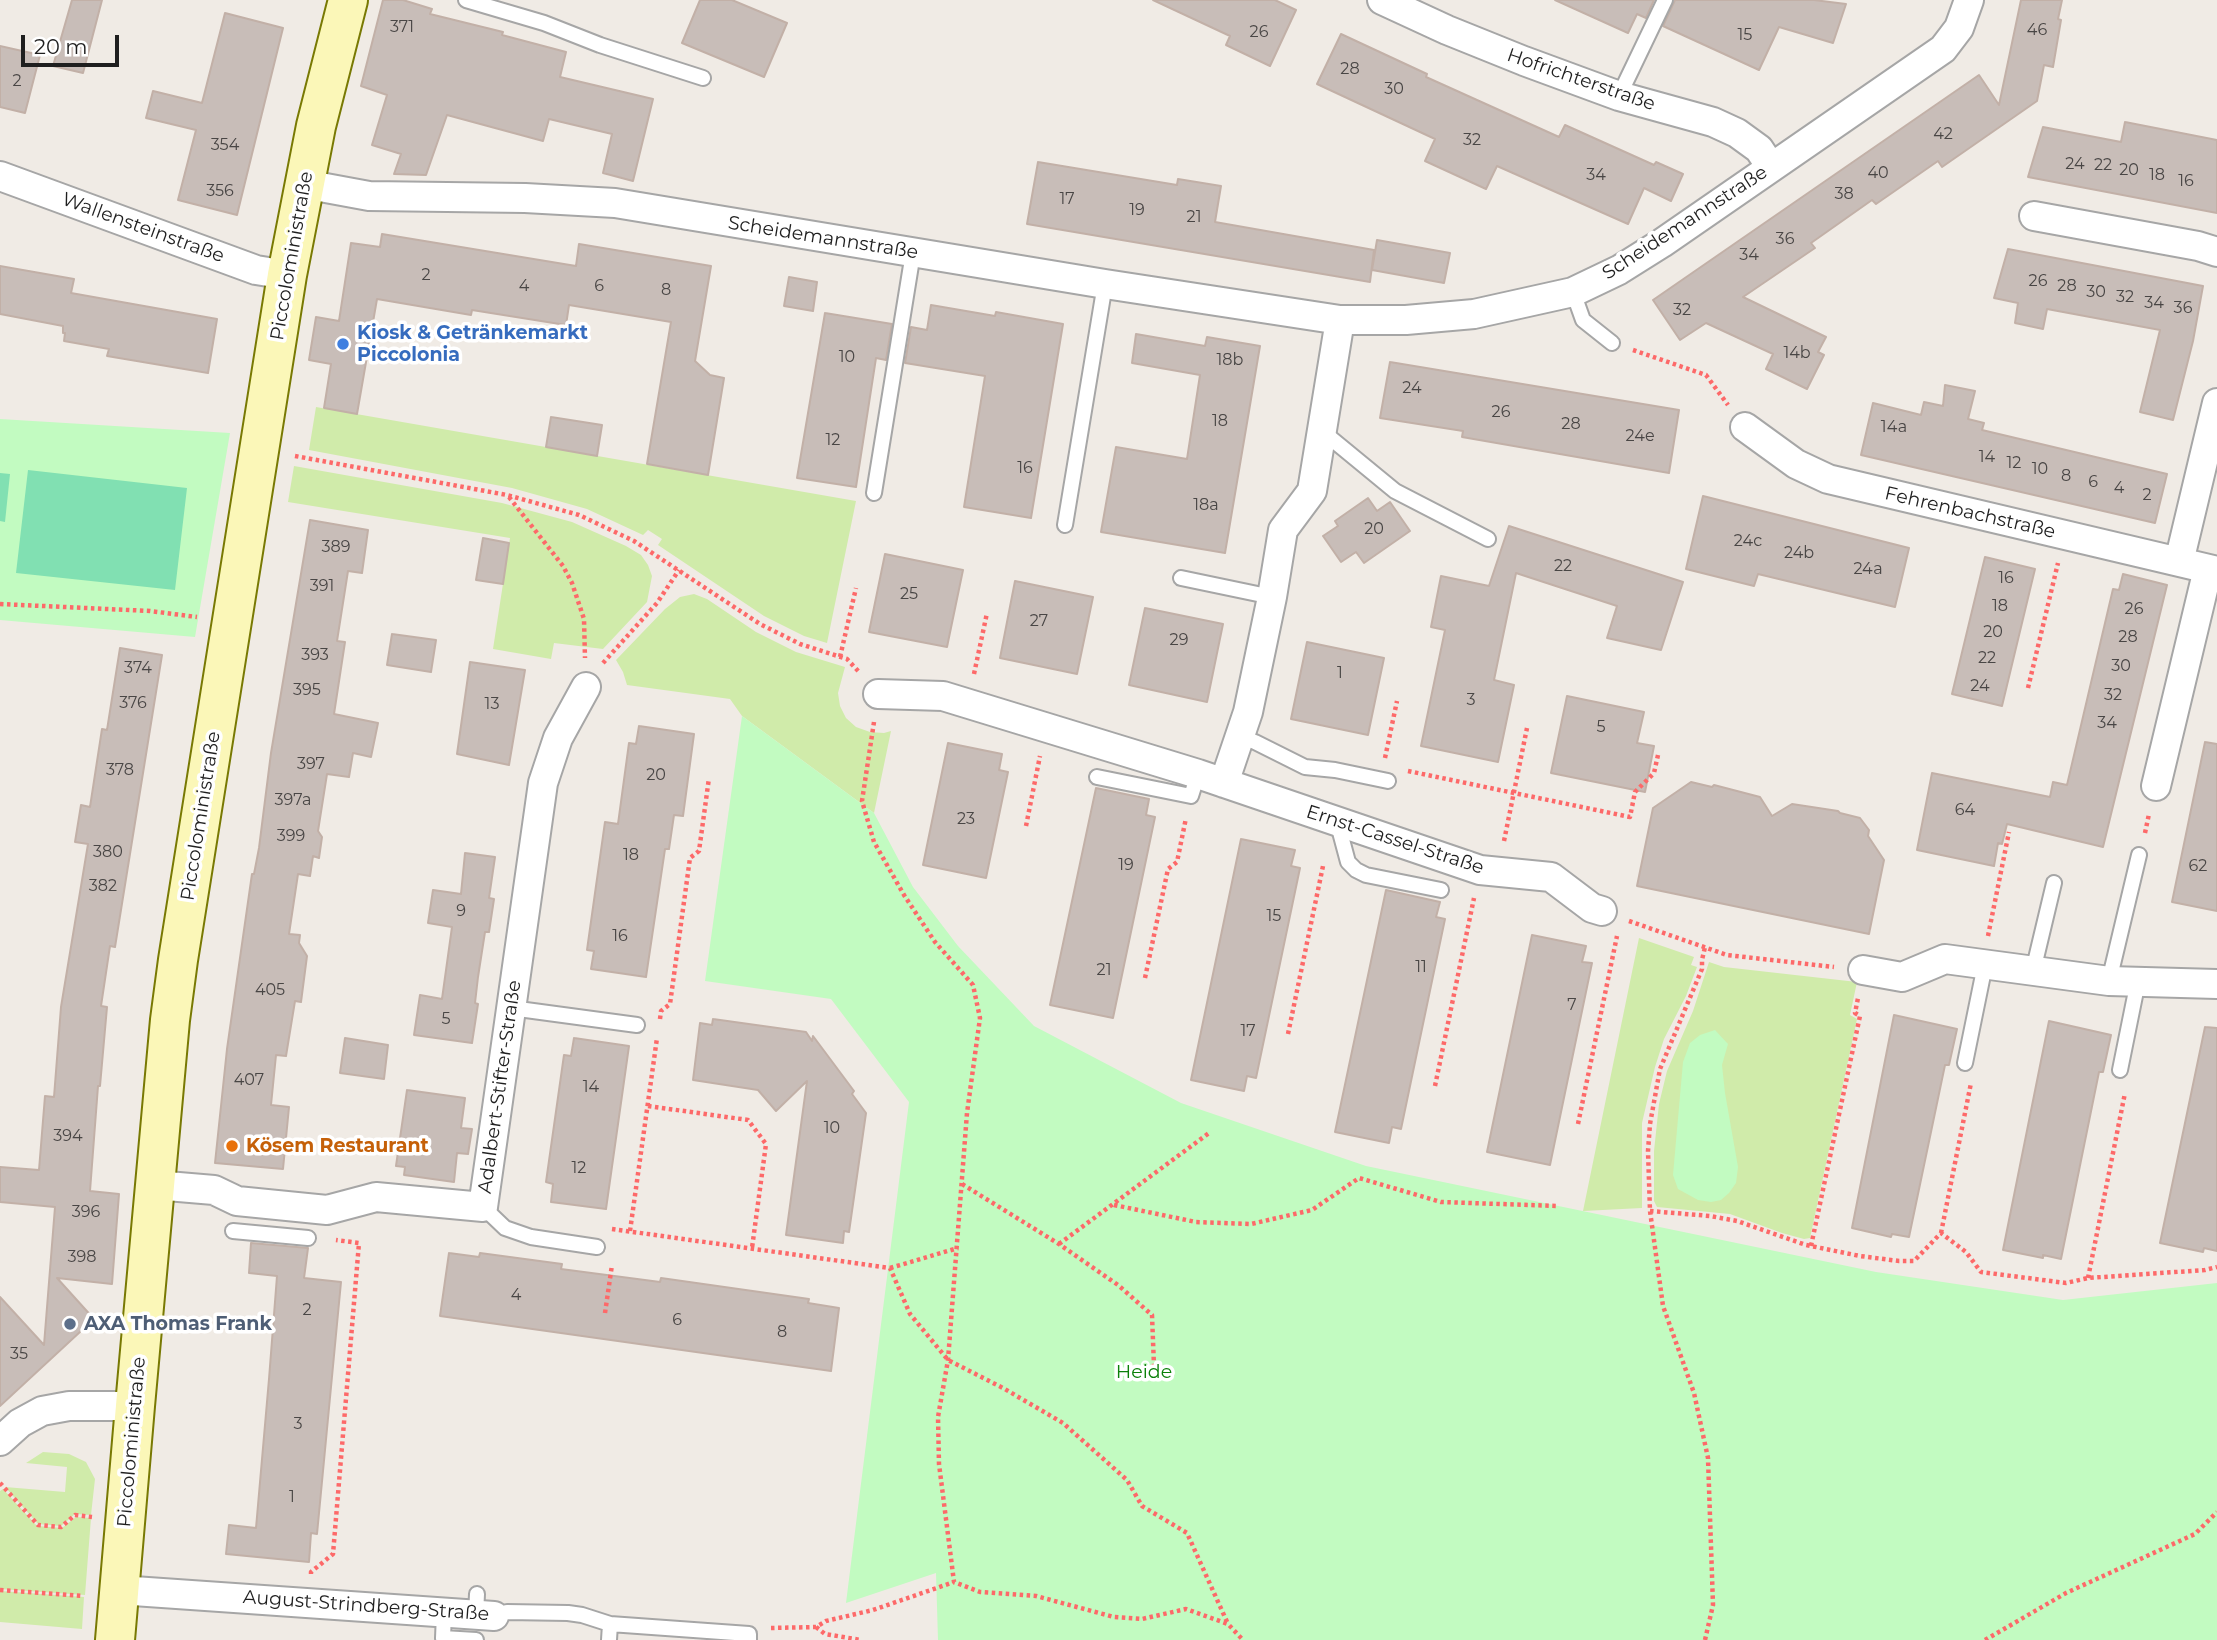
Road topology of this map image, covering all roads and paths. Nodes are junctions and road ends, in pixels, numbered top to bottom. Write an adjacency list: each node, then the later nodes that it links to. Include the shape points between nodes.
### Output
1 (348, 0): 10 (street, Piccoloministraße)
2 (466, 0): 6 (lane)
3 (1382, 0): 7 (street, Hofrichterstraße, via 1460,36)
4 (1665, 0): 7 (lane)
5 (1969, 0): 8 (street, Scheidemannstraße, via 1959,28 1943,49)
6 (703, 78)
7 (1619, 96): 8 (street, Hofrichterstraße, via 1737,133 1759,149)
8 (1772, 167): 16 (street, Scheidemannstraße, via 1662,243)
9 (0, 176): 14 (street, Wallensteinstraße, via 256,270)
10 (304, 184): 13 (street, Scheidemannstraße, via 369,196 615,203); 14 (street, Piccoloministraße)
11 (2034, 216): 12 (street)
12 (2217, 252)
13 (913, 253): 15 (street, Scheidemannstraße); 23 (lane)
14 (287, 275): 22 (street, Piccoloministraße)
15 (1105, 284): 17 (street, Scheidemannstraße); 25 (lane)
16 (1573, 292): 17 (street, Scheidemannstraße, via 1474,314); 18 (lane, via 1583,320)
17 (1340, 320): 21 (street)
18 (1612, 343): 20 (path, via 1706,375)
19 (2217, 403): 28 (street)
20 (1745, 427): 26 (street, Fehrenbachstraße, via 1796,464 1828,479)
21 (1322, 431): 27 (lane, via 1395,491); 33 (street, via 1312,491 1283,530)
22 (259, 450): 24 (path); 36 (street, Piccoloministraße)
23 (874, 493)
24 (507, 495): 29 (path, via 579,516 634,541); 38 (path, via 572,583 584,619)
25 (1065, 525)
26 (2064, 535): 28 (street, Fehrenbachstraße); 39 (path)
27 (1488, 539)
28 (2179, 562): 30 (street, Fehrenbachstraße)
29 (679, 570): 37 (path, via 760,624); 38 (path)
30 (2213, 570): 53 (street, Fehrenbachstraße)
31 (1181, 578): 33 (lane)
32 (856, 588): 37 (path)
33 (1272, 597): 45 (street)
34 (0, 604): 36 (path, via 150,611)
35 (987, 613): 42 (path)
36 (232, 622): 81 (street, Piccoloministraße, via 178,960)
37 (840, 657): 40 (path)
38 (586, 687): 71 (street, Adalbert-Stifter-Straße, via 558,738 543,783)
39 (2028, 688)
40 (878, 694): 42 (street, Ernst-Cassel-Straße, via 943,696); 80 (path, via 862,801 874,842 935,942 973,985 980,1018)
41 (1397, 701): 47 (path)
42 (966, 704): 43 (street, Ernst-Cassel-Straße)
43 (1046, 728): 52 (street, Ernst-Cassel-Straße); 56 (path)
44 (1527, 728): 54 (path)
45 (1241, 737): 51 (lane, via 1305,767); 52 (street)
46 (1658, 755): 54 (path, via 1654,773 1635,792 1630,817)
47 (1383, 766)
48 (1402, 770): 54 (path)
49 (1097, 777): 52 (lane)
50 (709, 778): 77 (path, via 699,851 690,858 670,1004 661,1011)
51 (1388, 781)
52 (1204, 785): 55 (street, Ernst-Cassel-Straße); 67 (path, via 1177,862 1168,869)
53 (2156, 786): 58 (path)
54 (1514, 793): 59 (path, via 1503,845)
55 (1337, 821): 59 (street, Ernst-Cassel-Straße); 61 (lane, via 1348,862 1356,870); 73 (path)
56 (1026, 826)
57 (2010, 832): 64 (path)
58 (2139, 855): 68 (lane)
59 (1491, 872): 62 (street, Ernst-Cassel-Straße, via 1551,877 1592,908); 76 (path)
60 (2054, 883): 66 (lane)
61 (1441, 890)
62 (1611, 915): 63 (path); 78 (path)
63 (1706, 947): 65 (path, via 1727,955); 85 (path, via 1702,969 1660,1069 1647,1150)
64 (1985, 965): 65 (street, via 1945,960 1902,977); 66 (street); 74 (lane)
65 (1863, 970): 95 (path, via 1855,1013 1860,1016)
66 (2033, 971): 68 (street)
67 (1145, 978)
68 (2109, 981): 69 (street)
69 (2138, 981): 70 (street); 75 (lane)
70 (2217, 984)
71 (511, 1008): 72 (lane); 84 (street, Adalbert-Stifter-Straße)
72 (637, 1026)
73 (1288, 1034)
74 (1965, 1063): 91 (path, via 1972,1079)
75 (2120, 1070): 102 (path, via 2126,1086)
76 (1435, 1086)
77 (648, 1106): 90 (path); 97 (path, via 748,1120 766,1144)
78 (1578, 1124)
79 (1209, 1133): 82 (path)
80 (962, 1184): 94 (path); 98 (path)
81 (155, 1185): 86 (street, Adalbert-Stifter-Straße, via 214,1190); 106 (street, Piccoloministraße)
82 (1114, 1205): 83 (path, via 1196,1222 1251,1224 1312,1210 1359,1178 1441,1202); 94 (path)
83 (1559, 1206)
84 (483, 1207): 86 (street, Adalbert-Stifter-Straße, via 376,1197); 96 (lane, via 505,1228)
85 (1650, 1211): 95 (path, via 1737,1221); 124 (path, via 1663,1306 1694,1393 1708,1458 1713,1605)
86 (274, 1220): 89 (lane); 92 (lane)
87 (604, 1228): 88 (path)
88 (617, 1229): 90 (path); 93 (path)
89 (233, 1231)
90 (630, 1231): 97 (path)
91 (1941, 1233): 95 (path, via 1914,1261); 102 (path, via 1966,1252 1981,1272 2066,1283)
92 (308, 1238): 114 (path, via 359,1243 333,1553 311,1572)
93 (615, 1241)
94 (1059, 1244): 105 (path, via 1152,1315)
95 (1811, 1246)
96 (597, 1247)
97 (752, 1248): 100 (path)
98 (958, 1248): 100 (path); 104 (path)
99 (613, 1253): 103 (path)
100 (890, 1268): 104 (path, via 910,1314)
101 (2217, 1268): 102 (path)
102 (2088, 1278)
103 (605, 1314)
104 (948, 1360): 111 (path, via 938,1418 939,1464); 117 (path, via 1063,1423 1127,1480 1142,1506 1187,1533)
105 (1154, 1366)
106 (135, 1406): 107 (street, via 69,1406 42,1411); 113 (street, Piccoloministraße)
107 (0, 1441)
108 (0, 1483): 110 (path, via 38,1525 61,1527 75,1516)
109 (2217, 1512): 125 (path, via 2195,1534 2066,1593)
110 (92, 1517)
111 (954, 1582): 117 (path, via 980,1592 1036,1596 1114,1617 1142,1619 1186,1609); 118 (path)
112 (0, 1590): 113 (path)
113 (102, 1593): 114 (street, August-Strindberg-Straße); 120 (street, Piccoloministraße)
114 (309, 1603): 115 (street, August-Strindberg-Straße)
115 (481, 1616): 116 (lane, August-Strindberg-Straße, via 568,1613)
116 (610, 1624): 119 (lane, August-Strindberg-Straße); 121 (lane)
117 (1228, 1624): 123 (path)
118 (816, 1627): 119 (path, via 755,1629); 122 (path, via 825,1634)
119 (749, 1637)
120 (115, 1640)
121 (609, 1640)
122 (861, 1640)
123 (1243, 1640)
124 (1705, 1640)
125 (1985, 1640)

